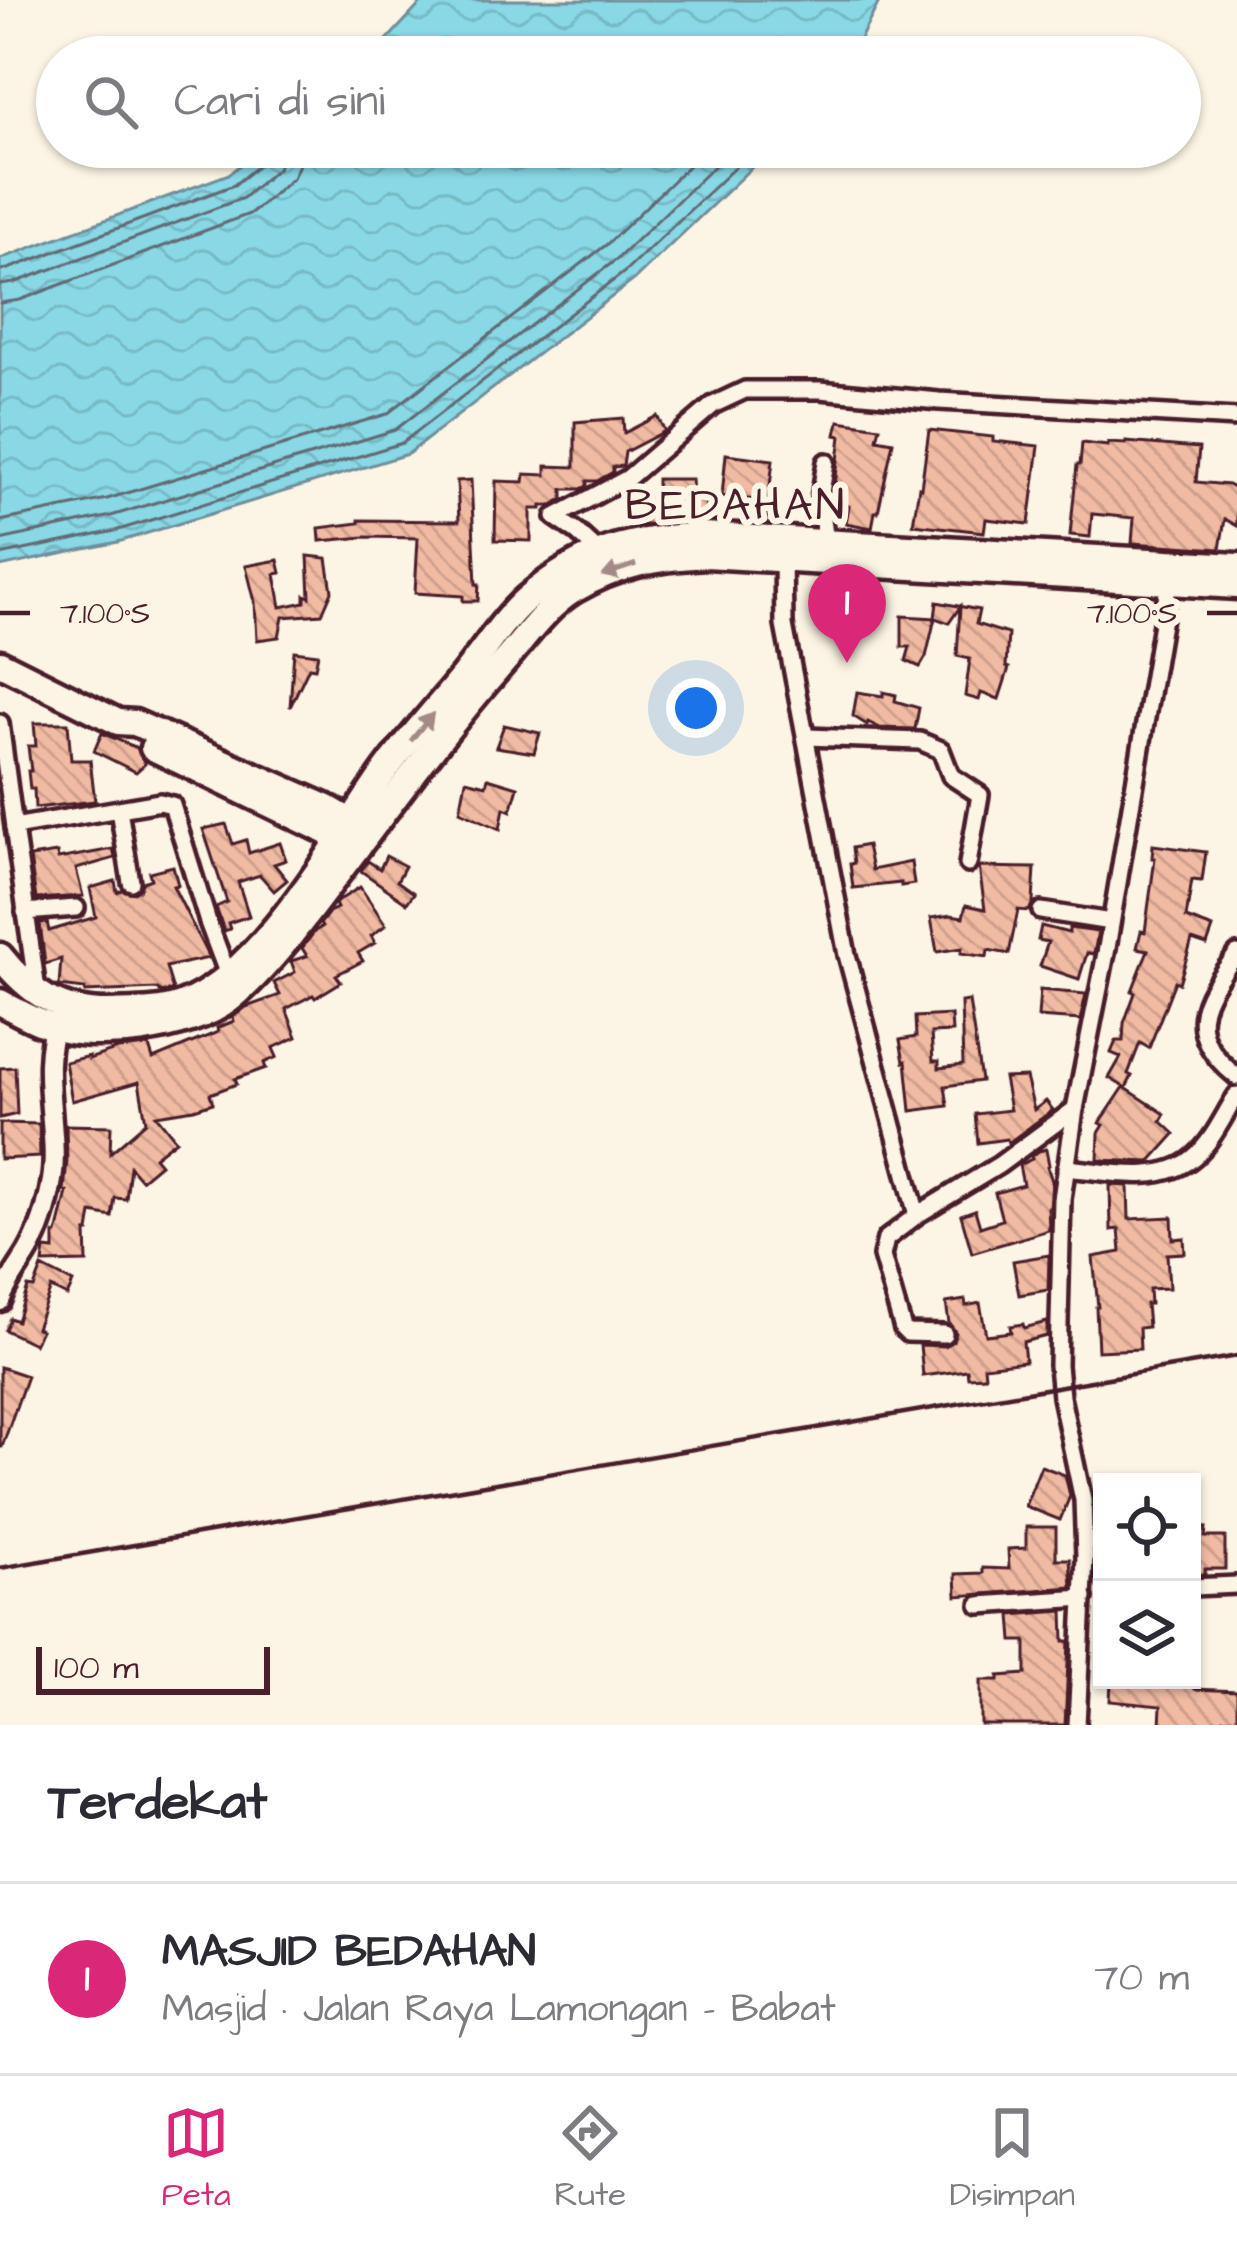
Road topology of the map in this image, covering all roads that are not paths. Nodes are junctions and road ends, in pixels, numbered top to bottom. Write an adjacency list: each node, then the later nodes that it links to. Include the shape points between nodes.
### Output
1 (1237, 418): 4 (street, via 746,390 712,405 628,478 554,518)
2 (826, 462): 3 (street)
3 (826, 542): 4 (highway, via 703,535); 6 (highway)
4 (599, 551): 14 (highway, one-way to 4, via 374,786 520,606)
5 (783, 558): 7 (highway); 11 (street, via 784,626); 14 (highway, one-way to 14, via 654,558 571,592)
6 (1237, 566)
7 (1169, 582): 8 (highway); 20 (street)
8 (1237, 586)
9 (0, 663): 14 (highway, via 118,722 128,736)
10 (0, 723): 13 (street)
11 (806, 737): 15 (street, via 920,741 941,750 951,776 980,795); 31 (street, via 847,955)
12 (119, 810): 13 (street); 16 (street); 23 (street, via 172,806)
13 (14, 827): 19 (street)
14 (354, 835): 23 (highway); 26 (highway, via 272,957 226,1003 146,1030 87,1031)
15 (968, 864)
16 (131, 882)
17 (76, 908): 19 (street)
18 (1042, 911): 20 (street)
19 (25, 912): 24 (street)
20 (1111, 922): 29 (street)
21 (1237, 955): 27 (street, via 1202,1010 1208,1049)
22 (0, 956): 24 (highway)
23 (228, 975): 26 (highway, via 179,1006)
24 (37, 995): 26 (highway)
25 (0, 1002): 26 (highway)
26 (60, 1017): 32 (street, via 50,1044 53,1174 46,1210)
27 (1237, 1077)
28 (1237, 1096): 30 (street, via 1210,1138 1178,1166 1149,1174)
29 (1075, 1109): 30 (street); 31 (street)
30 (1066, 1168): 37 (street, via 1058,1365)
31 (917, 1215): 34 (street, via 886,1239 882,1256 902,1330)
32 (4, 1281): 33 (street)
33 (0, 1301)
34 (944, 1334)
35 (1237, 1586): 36 (street)
36 (1201, 1587)
37 (1090, 1592): 38 (street); 39 (street)
38 (980, 1605)
39 (1077, 1725)

